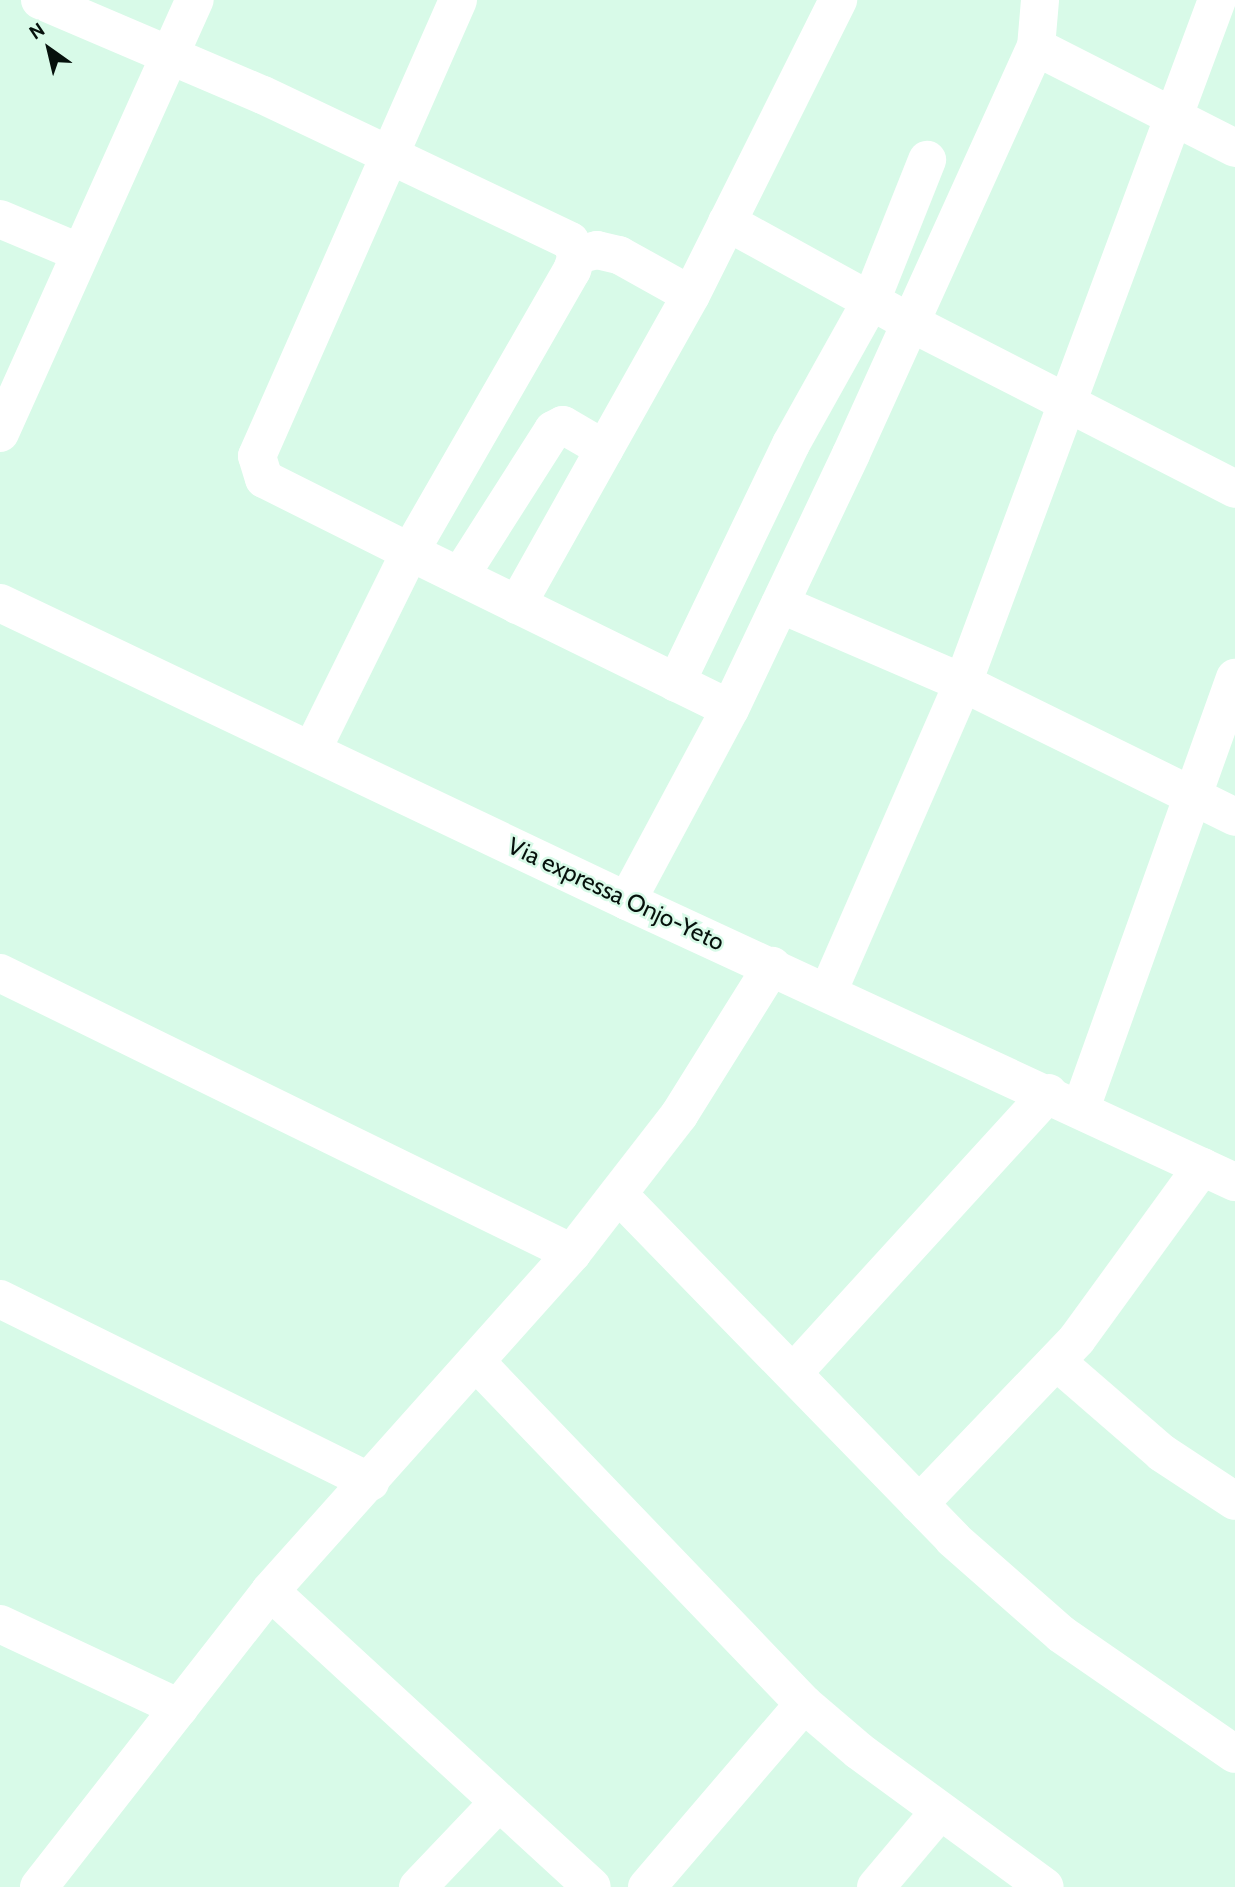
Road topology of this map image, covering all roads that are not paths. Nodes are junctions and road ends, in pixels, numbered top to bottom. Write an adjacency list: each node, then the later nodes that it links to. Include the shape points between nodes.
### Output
1 (40, 0): 8 (street)
2 (195, 0): 8 (street)
3 (458, 0): 11 (street)
4 (838, 0): 14 (street)
5 (1040, 0): 7 (street)
6 (1217, 0): 9 (street)
7 (1036, 47): 9 (street); 19 (street)
8 (169, 58): 11 (street, via 263,95); 15 (street)
9 (1177, 116): 10 (street); 20 (street)
10 (1235, 148)
11 (387, 153): 16 (street, via 570,241); 24 (street, via 257,456 264,479)
12 (927, 160): 18 (street)
13 (0, 219): 15 (street)
14 (727, 222): 17 (street); 18 (street)
15 (78, 252): 21 (street)
16 (577, 255): 17 (street, via 597,250 619,255); 24 (street)
17 (691, 295): 22 (street)
18 (871, 301): 19 (street); 30 (street, via 792,444)
19 (911, 323): 20 (street); 27 (street)
20 (1066, 403): 23 (street); 31 (street)
21 (0, 433)
22 (604, 449): 25 (street, via 563,425 553,430); 28 (street)
23 (1235, 489)
24 (410, 552): 25 (street); 33 (street)
25 (460, 576): 28 (street)
26 (0, 603): 33 (street, Via expressa Onjo-Yeto)
27 (780, 604): 31 (street); 32 (street)
28 (517, 605): 30 (street)
29 (1235, 678): 34 (street)
30 (676, 683): 32 (street)
31 (963, 683): 34 (street); 39 (street)
32 (730, 709): 36 (street)
33 (312, 750): 36 (street, Via expressa Onjo-Yeto)
34 (1192, 797): 35 (street); 40 (street)
35 (1235, 817)
36 (627, 901): 37 (street, Via expressa Onjo-Yeto)
37 (772, 966): 39 (street, Via expressa Onjo-Yeto); 42 (street, via 679,1115)
38 (0, 973): 43 (street)
39 (828, 992): 40 (street, Via expressa Onjo-Yeto)
40 (1065, 1100): 41 (street, Via expressa Onjo-Yeto); 47 (street)
41 (1219, 1174): 45 (street)
42 (618, 1194): 43 (street); 47 (street)
43 (572, 1253): 46 (street)
44 (0, 1299): 48 (street)
45 (1057, 1362): 49 (street, via 1161,1453); 50 (street)
46 (477, 1363): 48 (street); 53 (street)
47 (793, 1373): 50 (street)
48 (370, 1482): 51 (street)
49 (1235, 1501)
50 (919, 1504): 55 (street, via 1060,1634)
51 (270, 1591): 54 (street); 56 (street)
52 (0, 1624): 54 (street)
53 (804, 1704): 57 (street); 61 (street)
54 (179, 1708): 58 (street)
55 (1231, 1744)
56 (499, 1802): 59 (street); 60 (street)
57 (940, 1811): 62 (street); 63 (street)
58 (43, 1885)
59 (418, 1887)
60 (592, 1887)
61 (647, 1887)
62 (876, 1887)
63 (1045, 1887)

